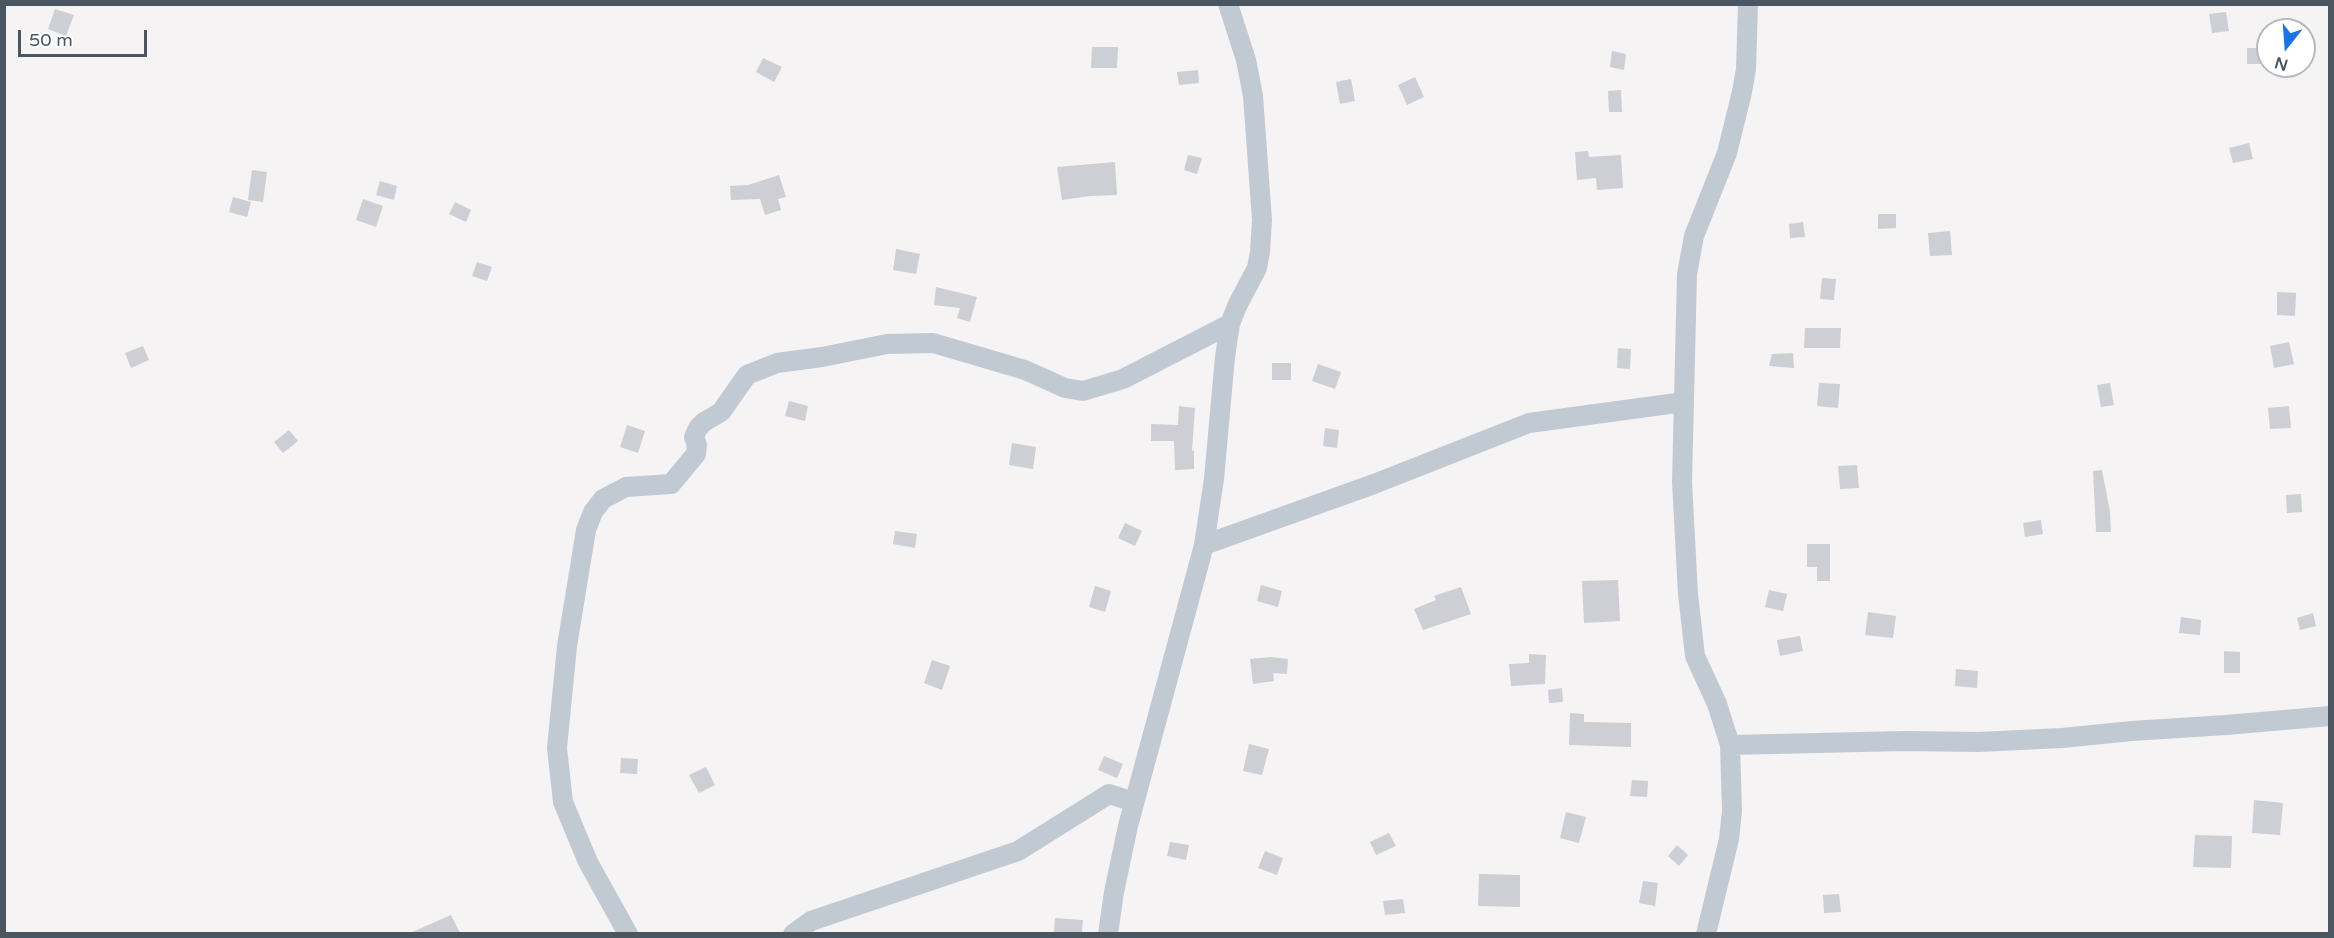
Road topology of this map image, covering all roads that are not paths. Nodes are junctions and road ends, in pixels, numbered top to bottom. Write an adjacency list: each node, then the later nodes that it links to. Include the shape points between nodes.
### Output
1 (1228, 4): 3 (street, via 1253,96 1262,220 1257,268)
2 (1748, 4): 4 (street, via 1742,92 1727,153 1694,236 1687,274)
3 (1230, 324): 5 (street); 9 (street, via 1123,379 1083,391 933,343 887,344 777,363 747,375 721,412 698,428 694,437 696,454 671,484 626,487 603,498 592,512 586,530 567,646 557,747 563,802 588,862)
4 (1684, 402): 5 (street, via 1529,423); 7 (street, via 1682,482 1695,656)
5 (1204, 545): 8 (street)
6 (2330, 716): 7 (street, via 2062,738)
7 (1730, 745): 12 (street, via 1732,812)
8 (1134, 802): 10 (street, via 1109,794 1018,851 811,921); 11 (street)
9 (628, 933)
10 (793, 933)
11 (1108, 933)
12 (1706, 933)

